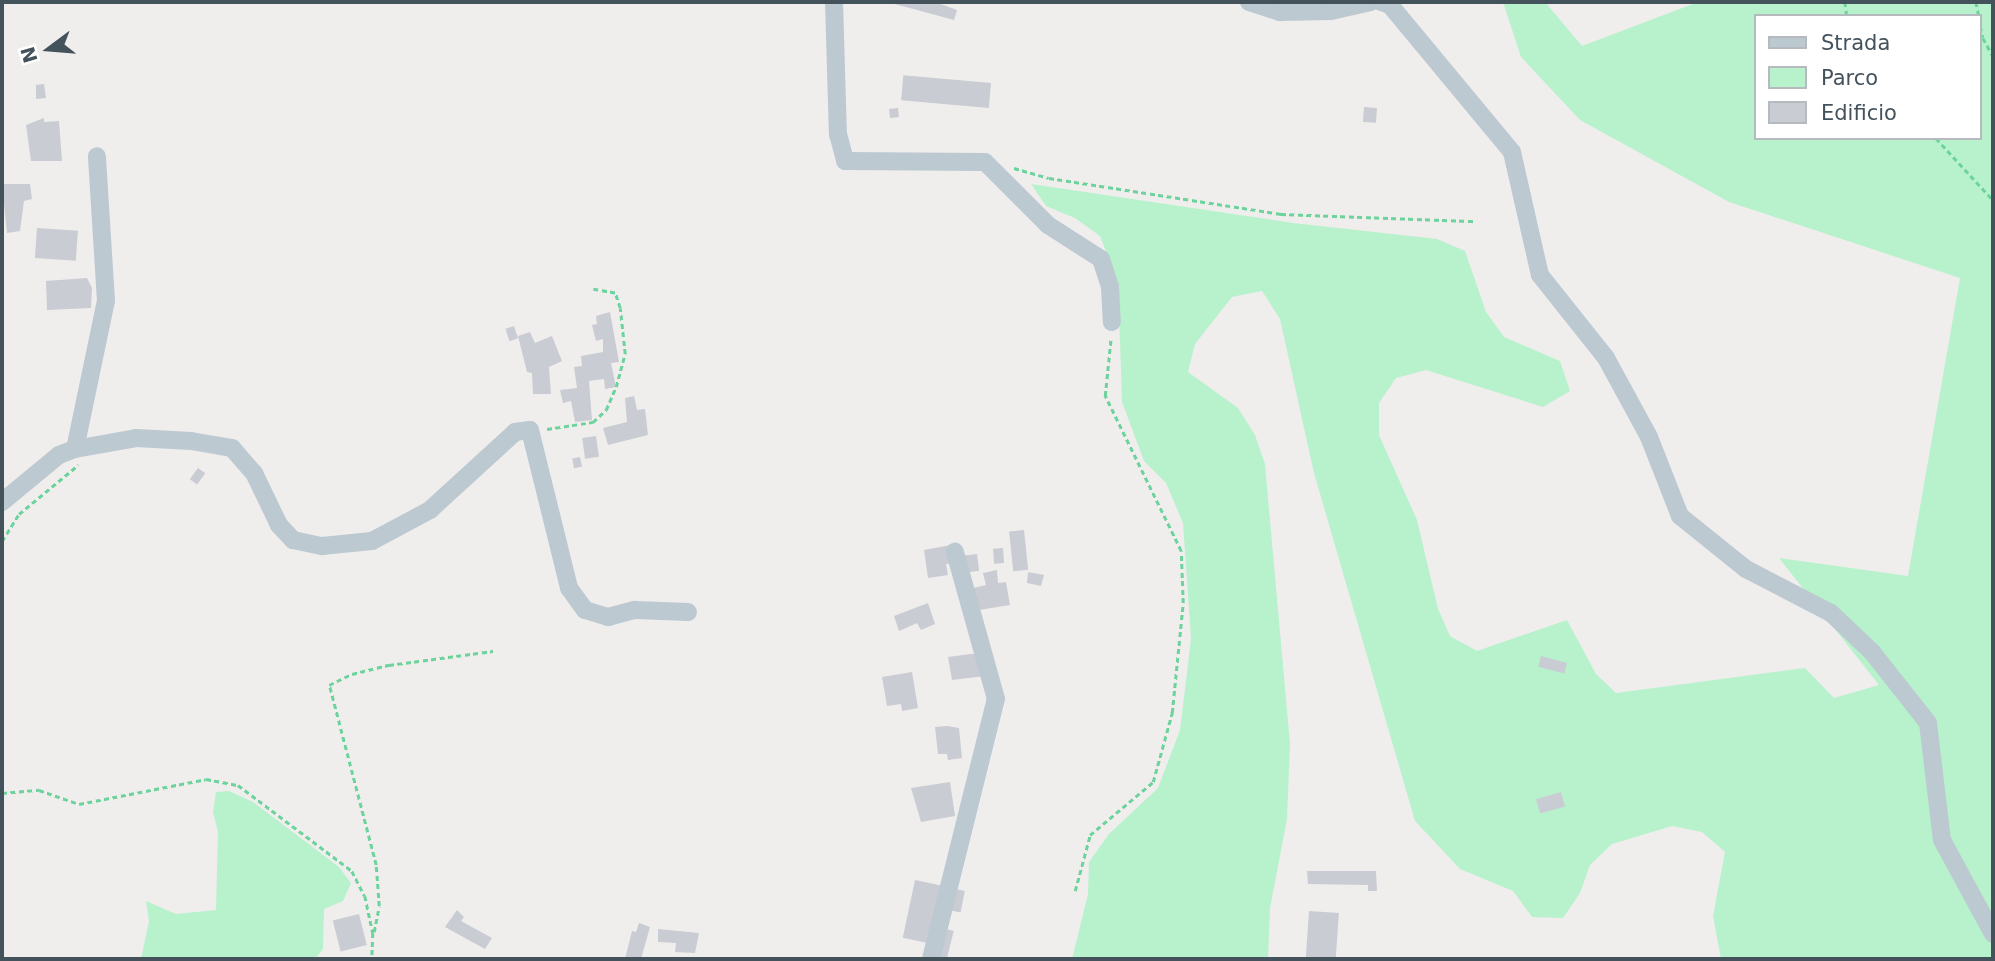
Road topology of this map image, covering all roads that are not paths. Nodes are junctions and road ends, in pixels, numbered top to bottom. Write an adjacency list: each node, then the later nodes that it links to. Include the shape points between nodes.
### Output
1 (834, 2): 6 (street, via 838,134 845,161 985,162 1048,225 1101,259 1110,288)
2 (1249, 2): 3 (street, via 1280,12 1331,11)
3 (1371, 2)
4 (1381, 2): 11 (street, via 1390,5 1512,152 1540,275 1606,358 1649,437 1680,516 1746,569 1831,613 1872,652 1928,723 1942,840)
5 (97, 156): 7 (street, via 106,301)
6 (1112, 322)
7 (75, 449): 8 (street, via 59,455); 10 (street, via 136,439 232,448 254,473 279,525 293,540 322,546 372,541 430,510 515,432 530,430 569,587 585,610 608,617 635,610)
8 (2, 502)
9 (955, 552): 12 (street, via 996,698)
10 (688, 612)
11 (1993, 934)
12 (931, 959)

